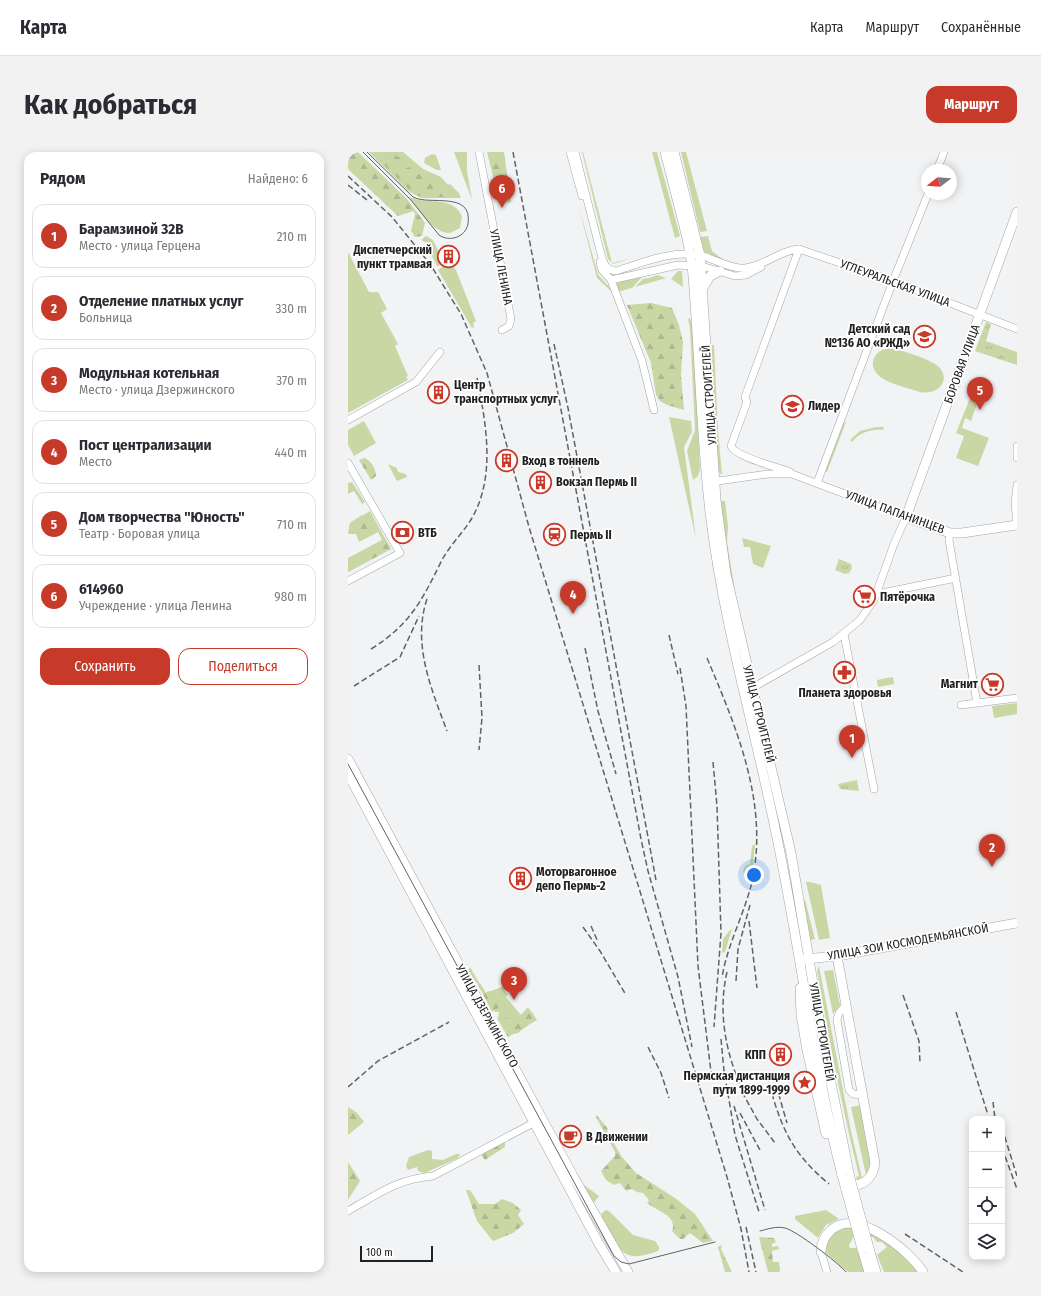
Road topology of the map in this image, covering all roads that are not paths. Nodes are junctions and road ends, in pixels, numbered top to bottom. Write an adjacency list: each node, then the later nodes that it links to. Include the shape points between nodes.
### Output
1 (479, 152): 24 (street, УЛИЦА ЛЕНИНА, via 511,319 509,326)
2 (570, 152): 19 (street, via 602,270)
3 (575, 152): 14 (street, via 602,258 610,271 662,257)
4 (660, 152): 11 (main road)
5 (666, 152): 11 (main road, УЛИЦА СТРОИТЕЛЕЙ)
6 (674, 152): 11 (main road, УЛИЦА СТРОИТЕЛЕЙ)
7 (678, 152): 11 (main road)
8 (944, 152): 9 (street)
9 (939, 164)
10 (926, 200): 20 (street)
11 (683, 202): 14 (main road, УЛИЦА СТРОИТЕЛЕЙ); 15 (main road, УЛИЦА СТРОИТЕЛЕЙ)
12 (1017, 212): 22 (main road, БОРОВАЯ УЛИЦА)
13 (800, 249): 16 (street); 20 (street, УГЛЕУРАЛЬСКАЯ УЛИЦА); 30 (street, УЛИЦА ПАПАНИНЦЕВ, via 745,397 748,402 733,440 732,449 735,452)
14 (690, 254): 15 (street); 17 (main road, УЛИЦА СТРОИТЕЛЕЙ)
15 (700, 255): 16 (street, via 744,268); 17 (main road, УЛИЦА СТРОИТЕЛЕЙ)
16 (772, 258): 18 (street, via 756,270 741,276)
17 (697, 266): 18 (street); 19 (street, via 665,267); 21 (main road, УЛИЦА СТРОИТЕЛЕЙ); 36 (main road, УЛИЦА СТРОИТЕЛЕЙ)
18 (720, 271): 21 (main road, via 710,276)
19 (611, 280): 26 (street, via 642,361)
20 (893, 281): 22 (street, УГЛЕУРАЛЬСКАЯ УЛИЦА); 37 (street)
21 (703, 288): 36 (main road, УЛИЦА СТРОИТЕЛЕЙ)
22 (979, 315): 23 (street, УГЛЕУРАЛЬСКАЯ УЛИЦА); 39 (main road, БОРОВАЯ УЛИЦА)
23 (1017, 328)
24 (502, 330)
25 (440, 352): 27 (street, via 416,382)
26 (654, 410)
27 (348, 420)
28 (1017, 446): 29 (street)
29 (1017, 458)
30 (758, 461): 32 (street, УЛИЦА ПАПАНИНЦЕВ); 34 (street, via 760,467)
31 (348, 463): 43 (street, via 400,553)
32 (767, 464): 33 (street, via 765,469); 35 (street, УЛИЦА ПАПАНИНЦЕВ)
33 (768, 474): 34 (street, УЛИЦА ПАПАНИНЦЕВ); 35 (street, УЛИЦА ПАПАНИНЦЕВ, via 786,473)
34 (756, 476): 36 (street, УЛИЦА ПАПАНИНЦЕВ)
35 (799, 476): 37 (street, УЛИЦА ПАПАНИНЦЕВ)
36 (711, 482): 46 (main road, УЛИЦА СТРОИТЕЛЕЙ, via 726,574); 55 (main road, УЛИЦА СТРОИТЕЛЕЙ, via 714,540 725,604 764,774)
37 (817, 483): 39 (street, УЛИЦА ПАПАНИНЦЕВ)
38 (1017, 485): 40 (street)
39 (906, 516): 41 (main road, УЛИЦА ПАПАНИНЦЕВ); 44 (street)
40 (1017, 525): 41 (main road, УЛИЦА ПАПАНИНЦЕВ, via 962,533)
41 (950, 532): 42 (street, via 949,540)
42 (956, 578): 44 (street); 48 (street)
43 (348, 581)
44 (877, 594): 45 (street, via 860,620)
45 (844, 634): 46 (street); 52 (street)
46 (752, 688): 56 (main road, УЛИЦА СТРОИТЕЛЕЙ, via 786,832)
47 (1017, 698): 48 (street)
48 (977, 703): 49 (street)
49 (961, 705)
50 (348, 759): 58 (main road, УЛИЦА ДЗЕРЖИНСКОГО)
51 (348, 774): 58 (main road, УЛИЦА ДЗЕРЖИНСКОГО)
52 (874, 789)
53 (1017, 923): 54 (main road, УЛИЦА ЗОИ КОСМОДЕМЬЯНСКОЙ)
54 (837, 956): 56 (main road, УЛИЦА ЗОИ КОСМОДЕМЬЯНСКОЙ); 57 (main road, via 875,1163 870,1178 861,1184 851,1185 845,1182 835,1171 801,1015)
55 (799, 959): 56 (main road, УЛИЦА ЗОИ КОСМОДЕМЬЯНСКОЙ); 57 (main road, УЛИЦА СТРОИТЕЛЕЙ)
56 (810, 959): 59 (main road, УЛИЦА СТРОИТЕЛЕЙ)
57 (802, 976): 59 (main road, УЛИЦА СТРОИТЕЛЕЙ, via 825,1101)
58 (539, 1120): 60 (street, via 433,1176 393,1185); 64 (main road, УЛИЦА ДЗЕРЖИНСКОГО, via 599,1244); 65 (main road, УЛИЦА ДЗЕРЖИНСКОГО)
59 (846, 1177): 61 (main road, УЛИЦА СТРОИТЕЛЕЙ, bridge)
60 (348, 1211)
61 (866, 1251): 63 (main road, УЛИЦА СТРОИТЕЛЕЙ); 67 (main road, УЛИЦА СТРОИТЕЛЕЙ)
62 (821, 1252): 66 (street); 68 (main road, via 823,1241 830,1231 839,1225 853,1223 897,1244)
63 (876, 1269)
64 (616, 1272)
65 (628, 1272)
66 (827, 1272)
67 (869, 1272)
68 (922, 1272)

